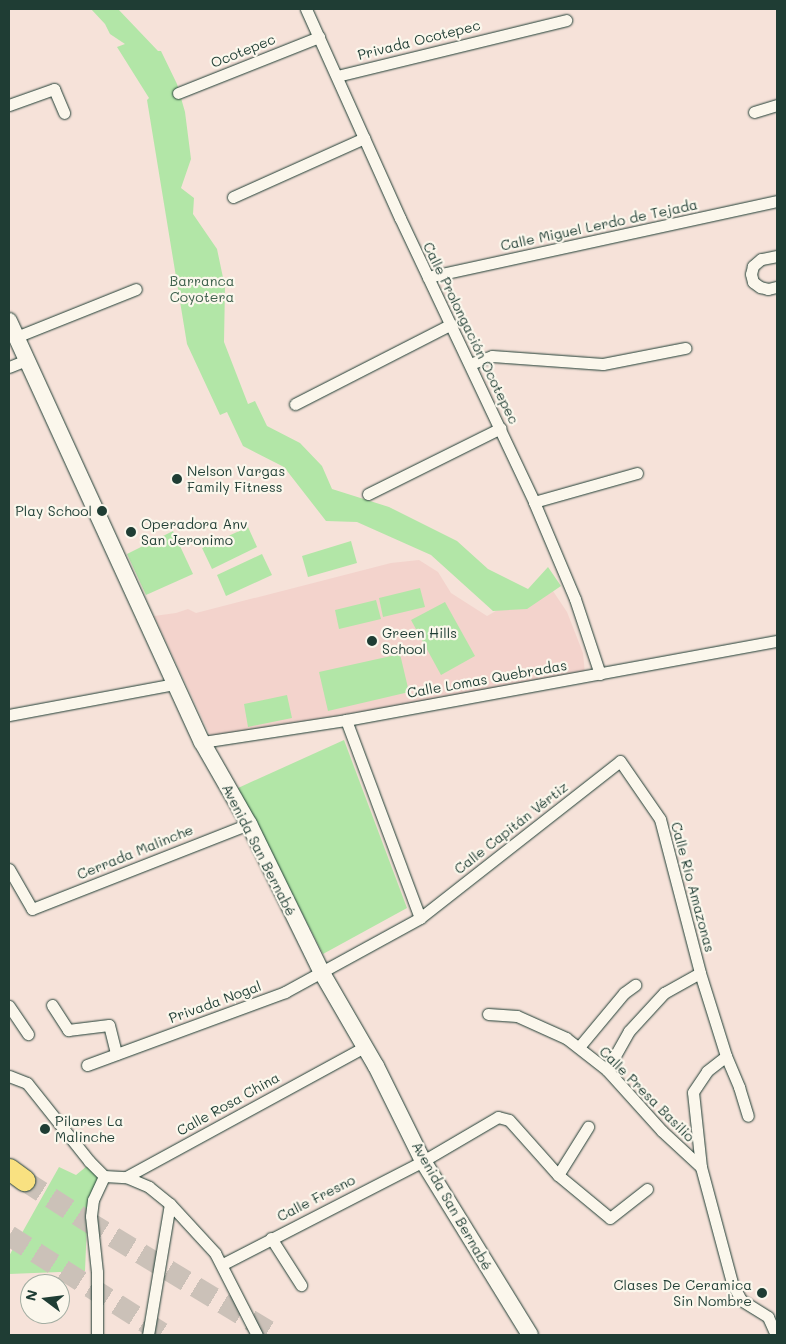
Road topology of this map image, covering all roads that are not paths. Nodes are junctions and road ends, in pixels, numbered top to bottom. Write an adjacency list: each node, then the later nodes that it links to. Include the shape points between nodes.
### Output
1 (306, 9): 3 (street, Calle Prolongación Ocotepec)
2 (566, 20): 4 (street, Privada Ocotepec)
3 (319, 37): 4 (street, Calle Prolongación Ocotepec); 5 (street, Ocotepec)
4 (337, 76): 10 (street, Calle Prolongación Ocotepec)
5 (178, 93)
6 (9, 105): 9 (street, via 54,89)
7 (777, 105): 8 (street)
8 (754, 112)
9 (64, 113)
10 (364, 138): 11 (street); 14 (street, Calle Prolongación Ocotepec)
11 (233, 197)
12 (777, 201): 14 (street, Calle Miguel Lerdo de Tejada)
13 (777, 256): 15 (street, via 760,259 751,274 753,282 760,287)
14 (428, 277): 18 (street, Calle Prolongación Ocotepec)
15 (777, 287)
16 (136, 289): 19 (street)
17 (9, 321): 19 (main road, Avenida San Bernabé)
18 (451, 324): 22 (street, Calle Prolongación Ocotepec); 24 (street)
19 (16, 337): 21 (main road, Avenida San Bernabé)
20 (685, 348): 22 (street, via 603,364 492,356)
21 (26, 360): 23 (street); 31 (main road, Avenida San Bernabé)
22 (470, 364): 25 (street, Calle Prolongación Ocotepec)
23 (9, 366)
24 (295, 404)
25 (501, 428): 27 (street); 28 (street, Calle Prolongación Ocotepec)
26 (638, 473): 28 (street)
27 (368, 494)
28 (534, 502): 30 (street, Calle Prolongación Ocotepec, via 575,599)
29 (777, 641): 30 (street, Calle Lomas Quebradas)
30 (600, 674): 33 (street, Calle Lomas Quebradas)
31 (175, 684): 32 (street); 34 (main road, Avenida San Bernabé)
32 (9, 716)
33 (346, 720): 34 (street, Calle Lomas Quebradas); 38 (street)
34 (202, 742): 36 (main road, Avenida San Bernabé)
35 (620, 761): 38 (street, Calle Capitán Vértiz); 40 (street, Calle Río Amazonas, via 660,819)
36 (249, 824): 37 (street, Cerrada Malinche, via 32,909); 39 (main road, Avenida San Bernabé)
37 (9, 869)
38 (420, 918): 39 (street, Calle Capitán Vértiz)
39 (322, 973): 46 (main road, Avenida San Bernabé); 48 (street, Privada Nogal, via 285,992)
40 (700, 973): 49 (street, Calle Río Amazonas); 51 (street, via 664,993 629,1031)
41 (635, 985): 47 (street, via 624,993)
42 (9, 1006): 45 (street)
43 (52, 1006): 48 (street, via 68,1030 109,1025)
44 (488, 1014): 47 (street, Calle Presa Basilio, via 517,1016)
45 (28, 1034)
46 (364, 1046): 55 (main road, Avenida San Bernabé); 59 (street, Calle Rosa China)
47 (579, 1047): 51 (street, Calle Presa Basilio)
48 (116, 1054): 50 (street, Privada Nogal)
49 (726, 1056): 53 (street, Calle Río Amazonas); 56 (street, Calle Presa Basilio, via 707,1071 693,1092)
50 (87, 1065)
51 (607, 1070): 56 (street, Calle Presa Basilio, via 662,1131)
52 (9, 1076): 58 (street, via 27,1083)
53 (748, 1116)
54 (588, 1127): 57 (street)
55 (424, 1161): 57 (street, Calle Fresno, via 494,1119 503,1117); 62 (street, Calle Fresno); 68 (main road, Avenida San Bernabé)
56 (700, 1167): 69 (street, Calle Presa Basilio, via 732,1283 741,1300 768,1317)
57 (558, 1175): 60 (street, via 610,1218)
58 (104, 1176): 59 (street, Calle Rosa China); 65 (street, via 90,1216 97,1272)
59 (126, 1176): 61 (street, via 149,1187)
60 (647, 1189)
61 (170, 1204): 63 (street); 66 (street)
62 (271, 1238): 63 (street, Calle Fresno); 64 (street)
63 (223, 1264): 67 (street)
64 (301, 1285)
65 (97, 1335)
66 (148, 1335)
67 (257, 1335)
68 (530, 1335)
69 (776, 1335)

